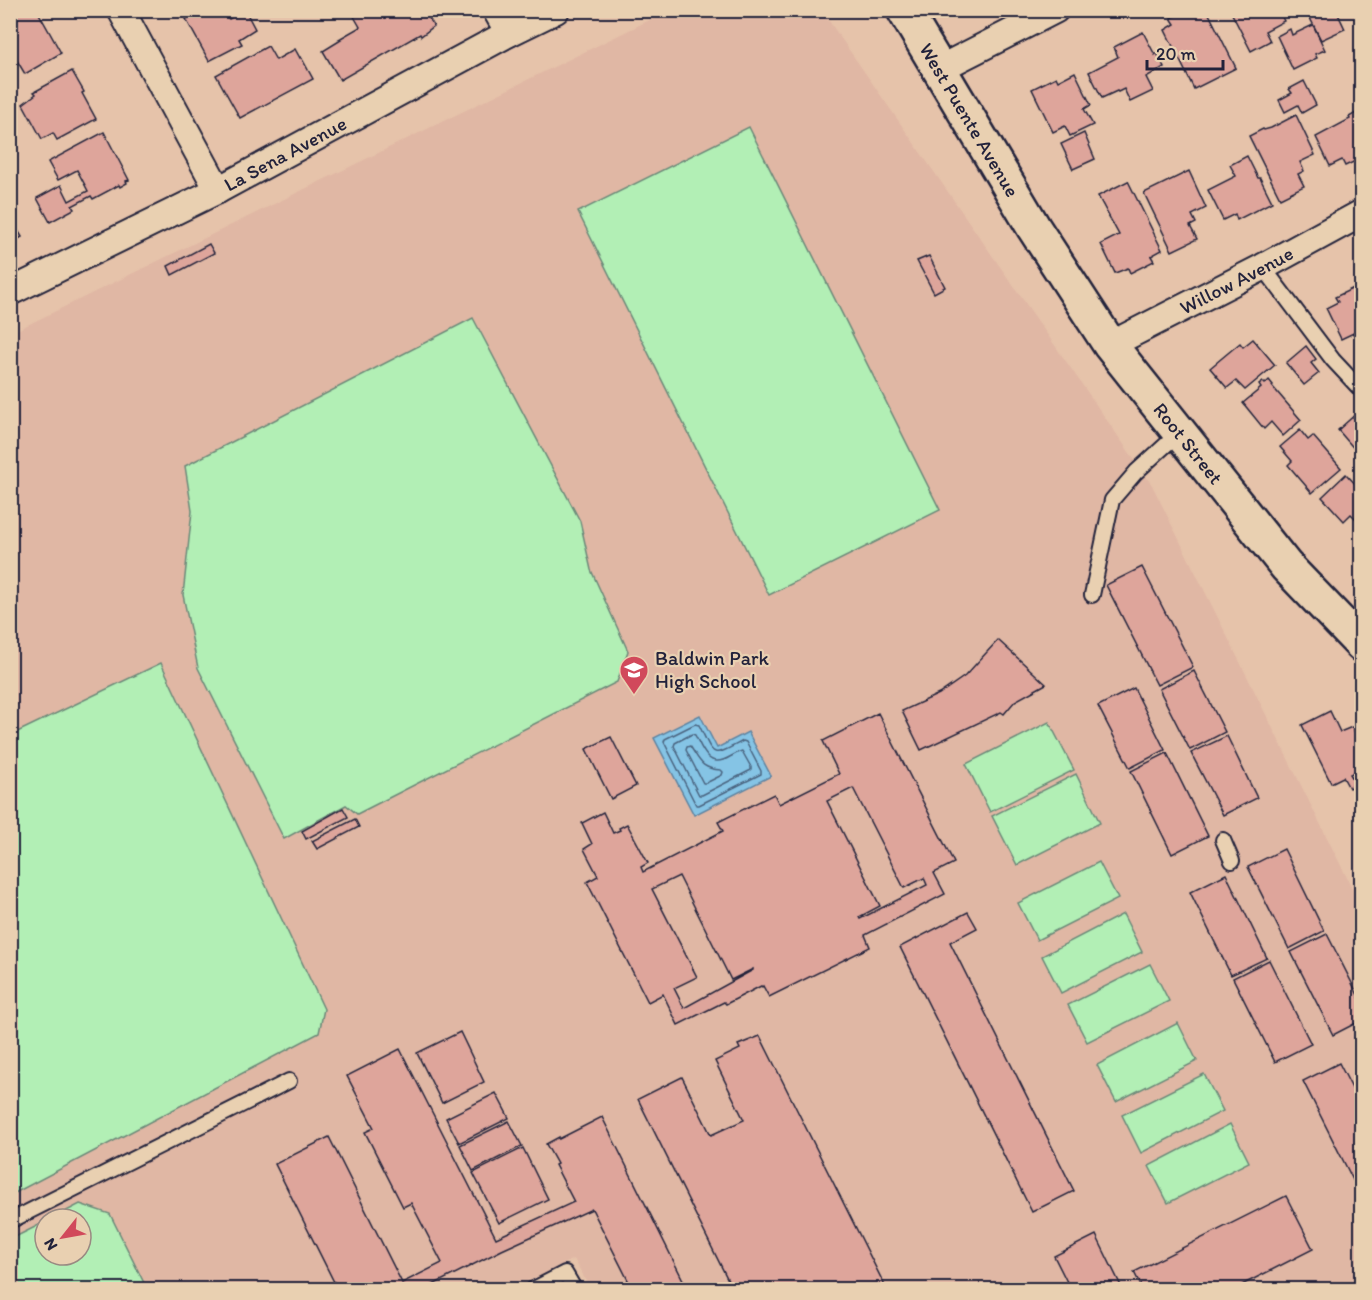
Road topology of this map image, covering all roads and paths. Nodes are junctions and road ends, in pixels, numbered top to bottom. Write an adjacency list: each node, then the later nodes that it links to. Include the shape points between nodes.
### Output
1 (121, 10): 8 (street)
2 (496, 10): 6 (street)
3 (555, 10): 6 (street, La Sena Avenue)
4 (904, 10): 7 (main road, West Puente Avenue)
5 (1055, 10): 7 (street)
6 (508, 33): 8 (street, La Sena Avenue)
7 (939, 69): 10 (main road, West Puente Avenue)
8 (218, 189): 12 (street, La Sena Avenue)
9 (1362, 213): 11 (street, Willow Avenue)
10 (1034, 228): 13 (main road, Root Street)
11 (1263, 267): 13 (street, Willow Avenue); 14 (lane)
12 (10, 292)
13 (1110, 345): 15 (main road, Root Street)
14 (1362, 391)
15 (1180, 432): 16 (lane, via 1112,500); 17 (main road, Root Street, via 1286,566)
16 (1092, 595)
17 (1362, 645)
18 (1223, 840): 19 (lane)
19 (1232, 861)
20 (289, 1081): 21 (lane)
21 (10, 1221)
22 (532, 1290): 23 (lane, via 565,1273)
23 (575, 1290)

